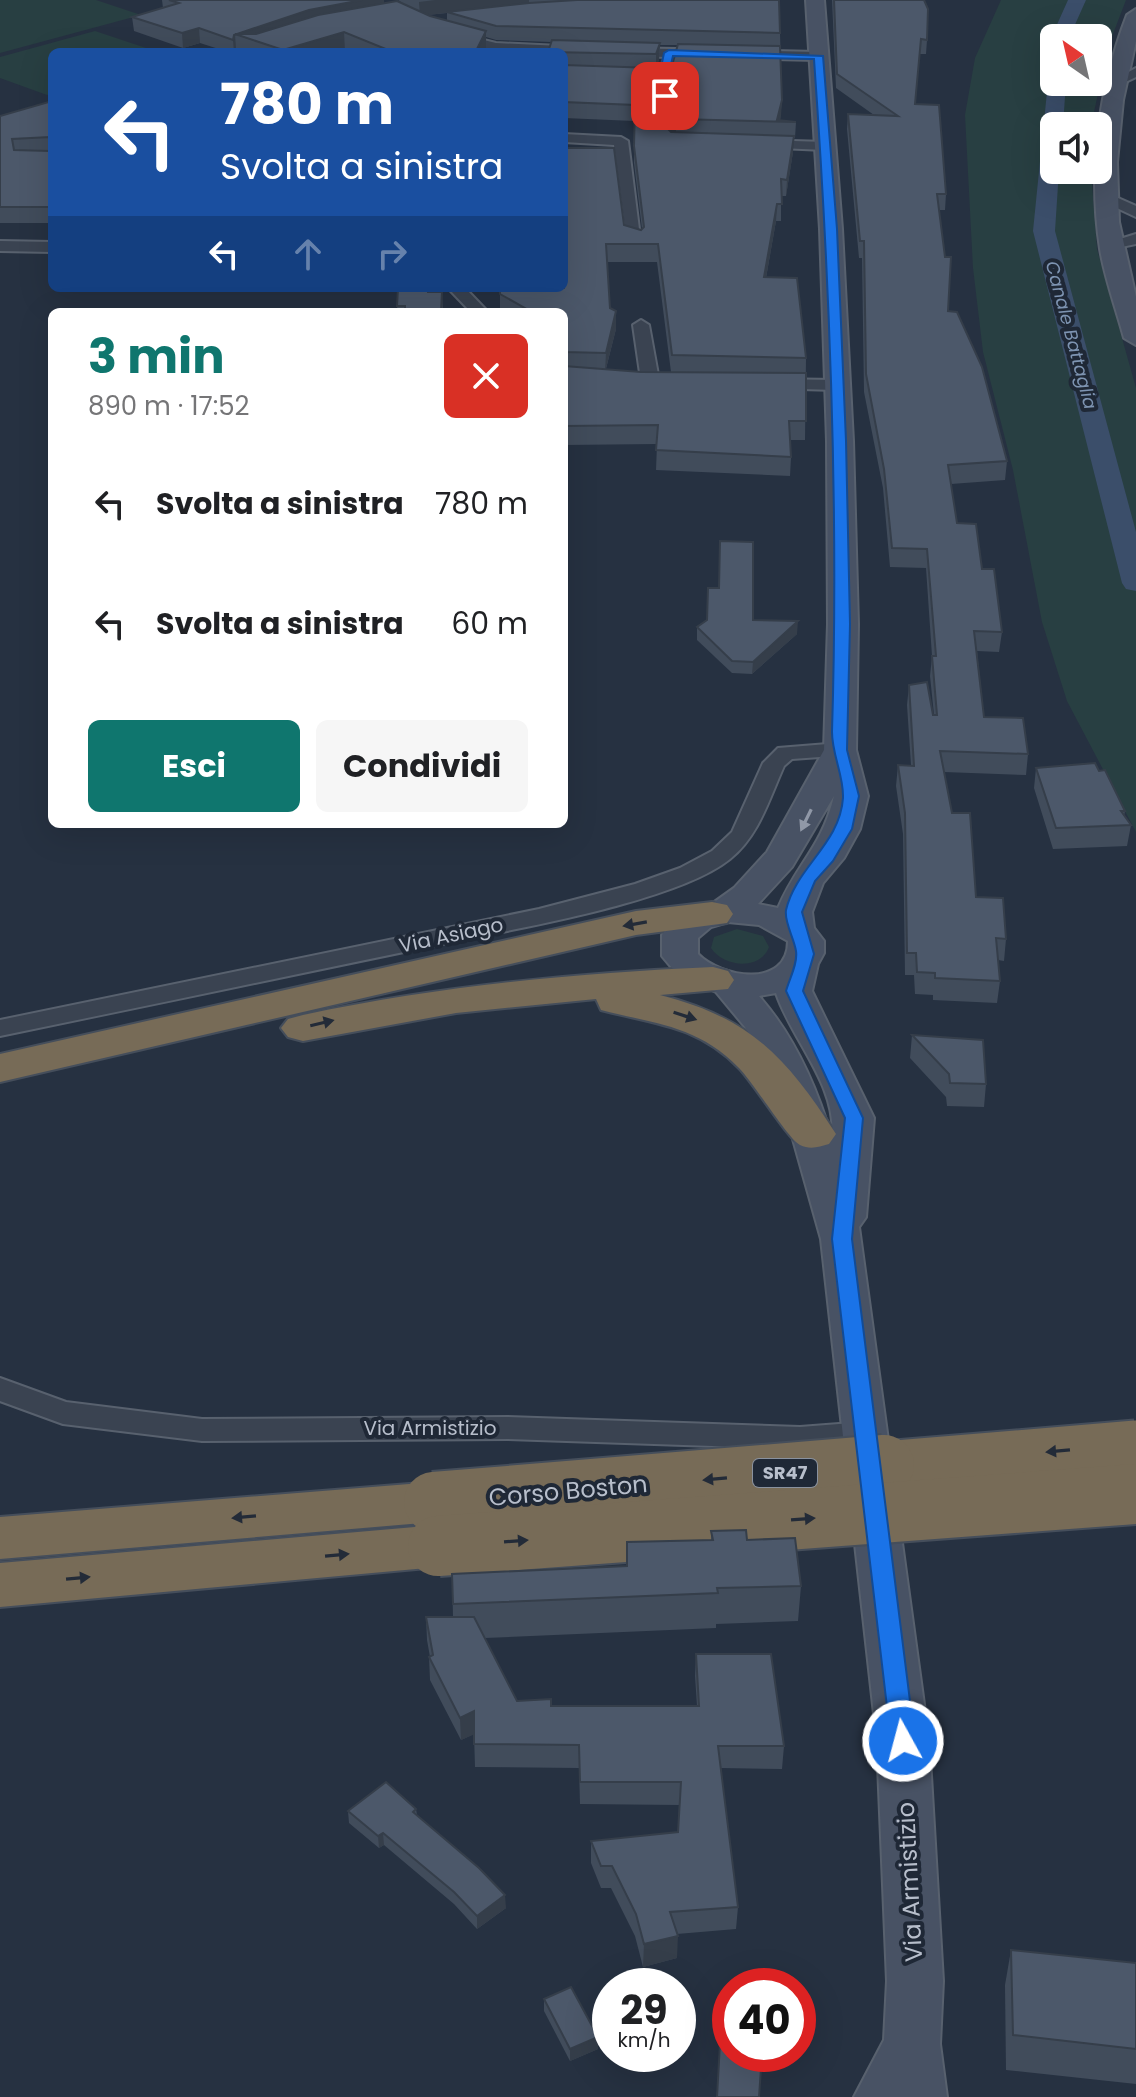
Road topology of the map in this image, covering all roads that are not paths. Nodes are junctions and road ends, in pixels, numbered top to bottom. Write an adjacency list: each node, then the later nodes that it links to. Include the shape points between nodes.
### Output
1 (815, 0): 11 (street, Via Armistizio)
2 (1134, 24): 8 (street)
3 (463, 48): 4 (street, via 438,36)
4 (524, 48)
5 (568, 51): 6 (street)
6 (594, 51)
7 (609, 52): 9 (street)
8 (1131, 54): 15 (street)
9 (668, 58): 10 (street); 11 (street); 14 (street)
10 (568, 60)
11 (818, 61): 19 (street, Via Armistizio)
12 (1136, 72): 15 (street)
13 (568, 74): 14 (street)
14 (663, 77): 16 (street)
15 (1115, 83): 20 (street, via 1108,133)
16 (666, 114)
17 (568, 138): 25 (street, via 621,141)
18 (747, 143): 19 (street)
19 (825, 146): 34 (street, Via Armistizio)
20 (1109, 199): 21 (street); 23 (street)
21 (1136, 212)
22 (1136, 228): 23 (street)
23 (1111, 238): 24 (street); 31 (street)
24 (1136, 239)
25 (635, 242)
26 (0, 246): 27 (street)
27 (48, 247)
28 (460, 292): 29 (street)
29 (476, 308)
30 (641, 325): 32 (street)
31 (1136, 338)
32 (650, 380)
33 (753, 383): 34 (street)
34 (836, 385): 35 (street, Via Armistizio, via 843,624)
35 (840, 750): 36 (street, Via Armistizio, one-way to 36, via 798,836 752,894); 37 (street, Via Armistizio, via 851,796 843,829 807,880 794,912); 40 (street, Via Asiago, via 786,753 774,763 742,835 720,856 643,889 541,916)
36 (719, 912): 37 (street, via 761,913 782,920); 38 (street, Via Armistizio, via 687,926 678,946 687,965); 41 (highway, one-way to 41, via 636,923 482,956)
37 (798, 948): 38 (street, via 771,982); 44 (street, Via Armistizio, via 794,991 854,1118)
38 (721, 982): 39 (highway, via 581,984); 43 (street, Via Armistizio, via 762,1023 799,1093)
39 (526, 991): 42 (highway, one-way to 39, via 338,1020); 43 (highway, one-way to 43, via 650,1005 708,1024 772,1073)
40 (0, 1028)
41 (0, 1068)
42 (0, 1096)
43 (813, 1134): 44 (street, Via Armistizio)
44 (842, 1239): 46 (street, Via Armistizio)
45 (0, 1389): 46 (street, Via Armistizio, via 63,1413 202,1430 507,1428 800,1438)
46 (865, 1433): 54 (street, Via Armistizio, via 903,1741)
47 (1136, 1444): 50 (highway, Corso Boston / SR47, one-way to 50, bridge)
48 (1136, 1494): 50 (highway, Corso Boston / SR47, one-way to 48, bridge)
49 (0, 1524): 51 (highway)
50 (436, 1524): 51 (highway, Corso Boston / SR47, one-way to 51); 53 (highway, Corso Boston / SR47, one-way to 50)
51 (108, 1528): 52 (highway, Corso Boston / SR47)
52 (0, 1538)
53 (0, 1585)
54 (915, 2071): 55 (street)
55 (883, 2097)

